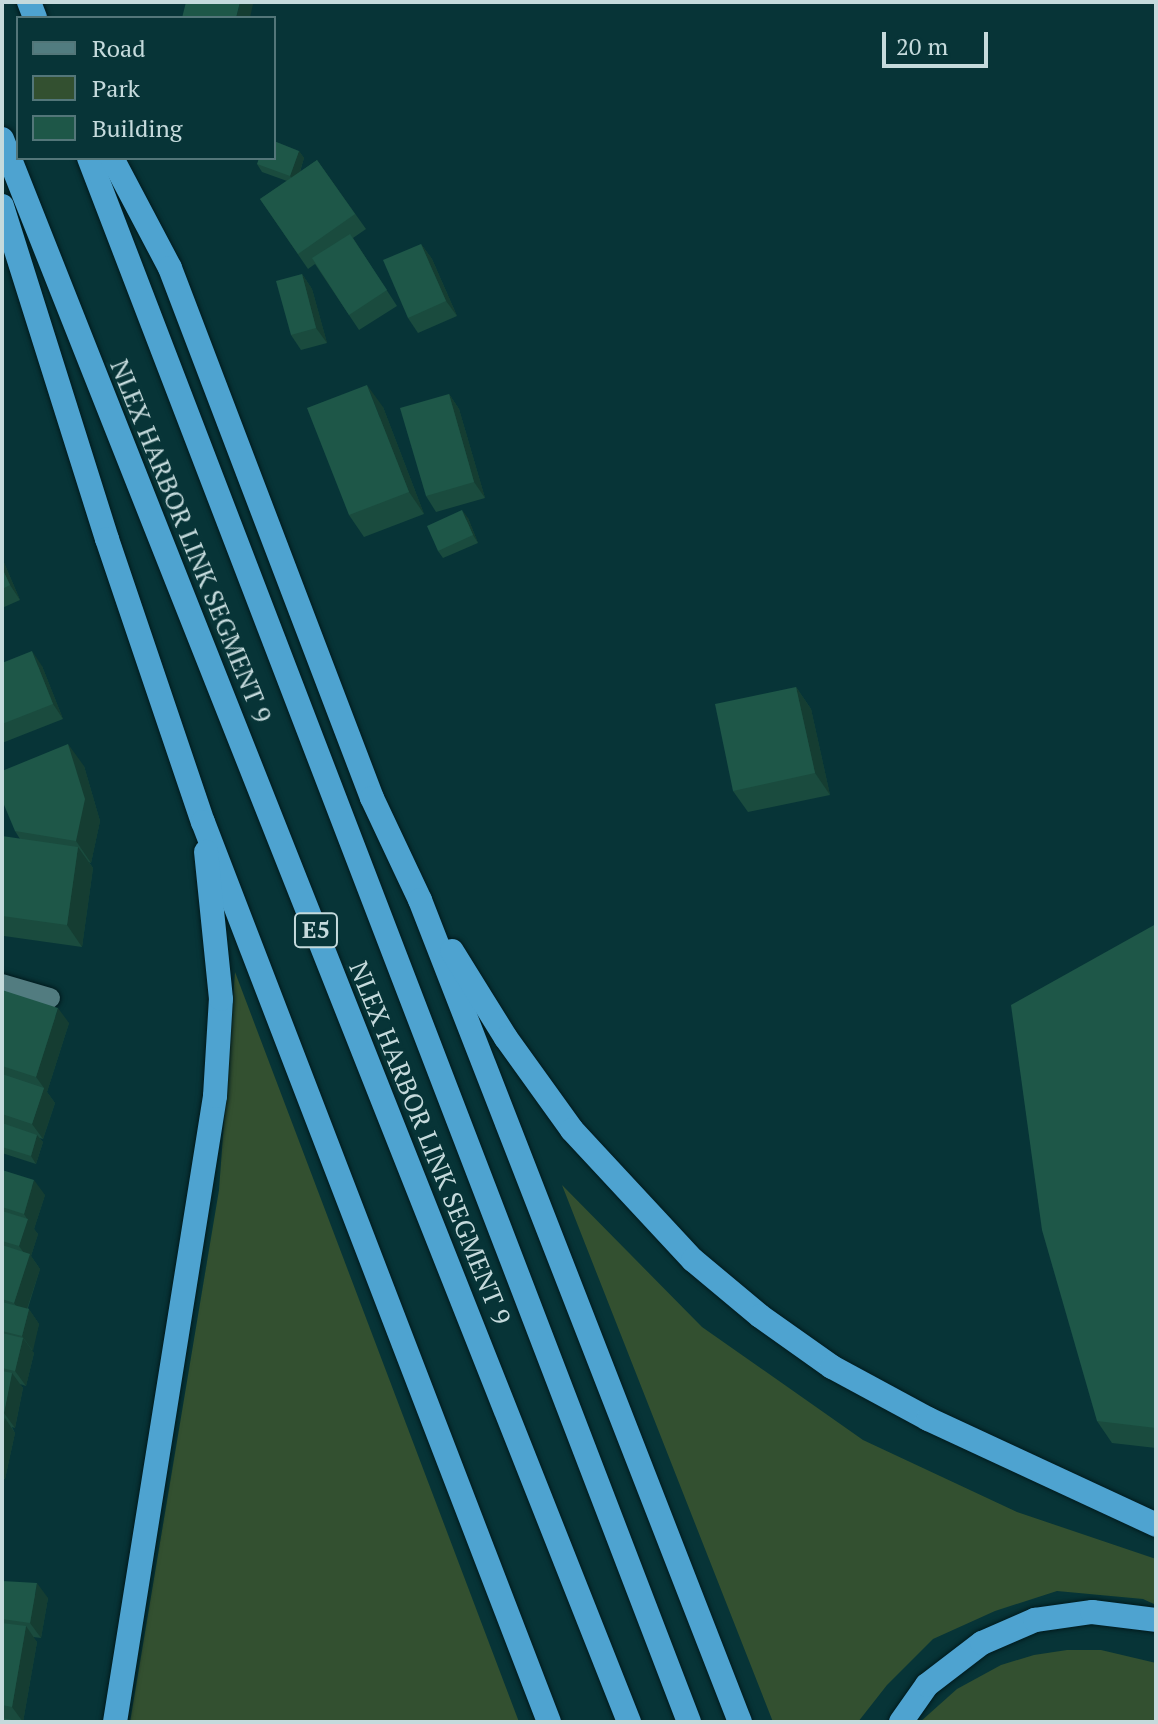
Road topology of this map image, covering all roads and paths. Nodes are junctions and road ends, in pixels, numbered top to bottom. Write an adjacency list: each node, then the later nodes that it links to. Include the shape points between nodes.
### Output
1 (2, 139): 13 (highway, NLEX HARBOR LINK SEGMENT 9 / E5)
2 (90, 160): 14 (highway, NLEX HARBOR LINK SEGMENT 9 / E5)
3 (113, 160): 6 (highway, via 170,268 372,798)
4 (2, 206): 5 (highway)
5 (203, 822): 11 (highway, via 221,999 215,1096); 12 (highway)
6 (420, 900): 9 (highway, via 506,1038 572,1130 693,1260 832,1367 928,1419); 15 (highway)
7 (2, 984): 8 (street)
8 (50, 998)
9 (1156, 1525)
10 (1156, 1620): 16 (highway, via 1092,1612 1035,1620 982,1643 927,1685)
11 (115, 1722)
12 (549, 1722)
13 (629, 1722)
14 (689, 1722)
15 (740, 1722)
16 (901, 1722)

